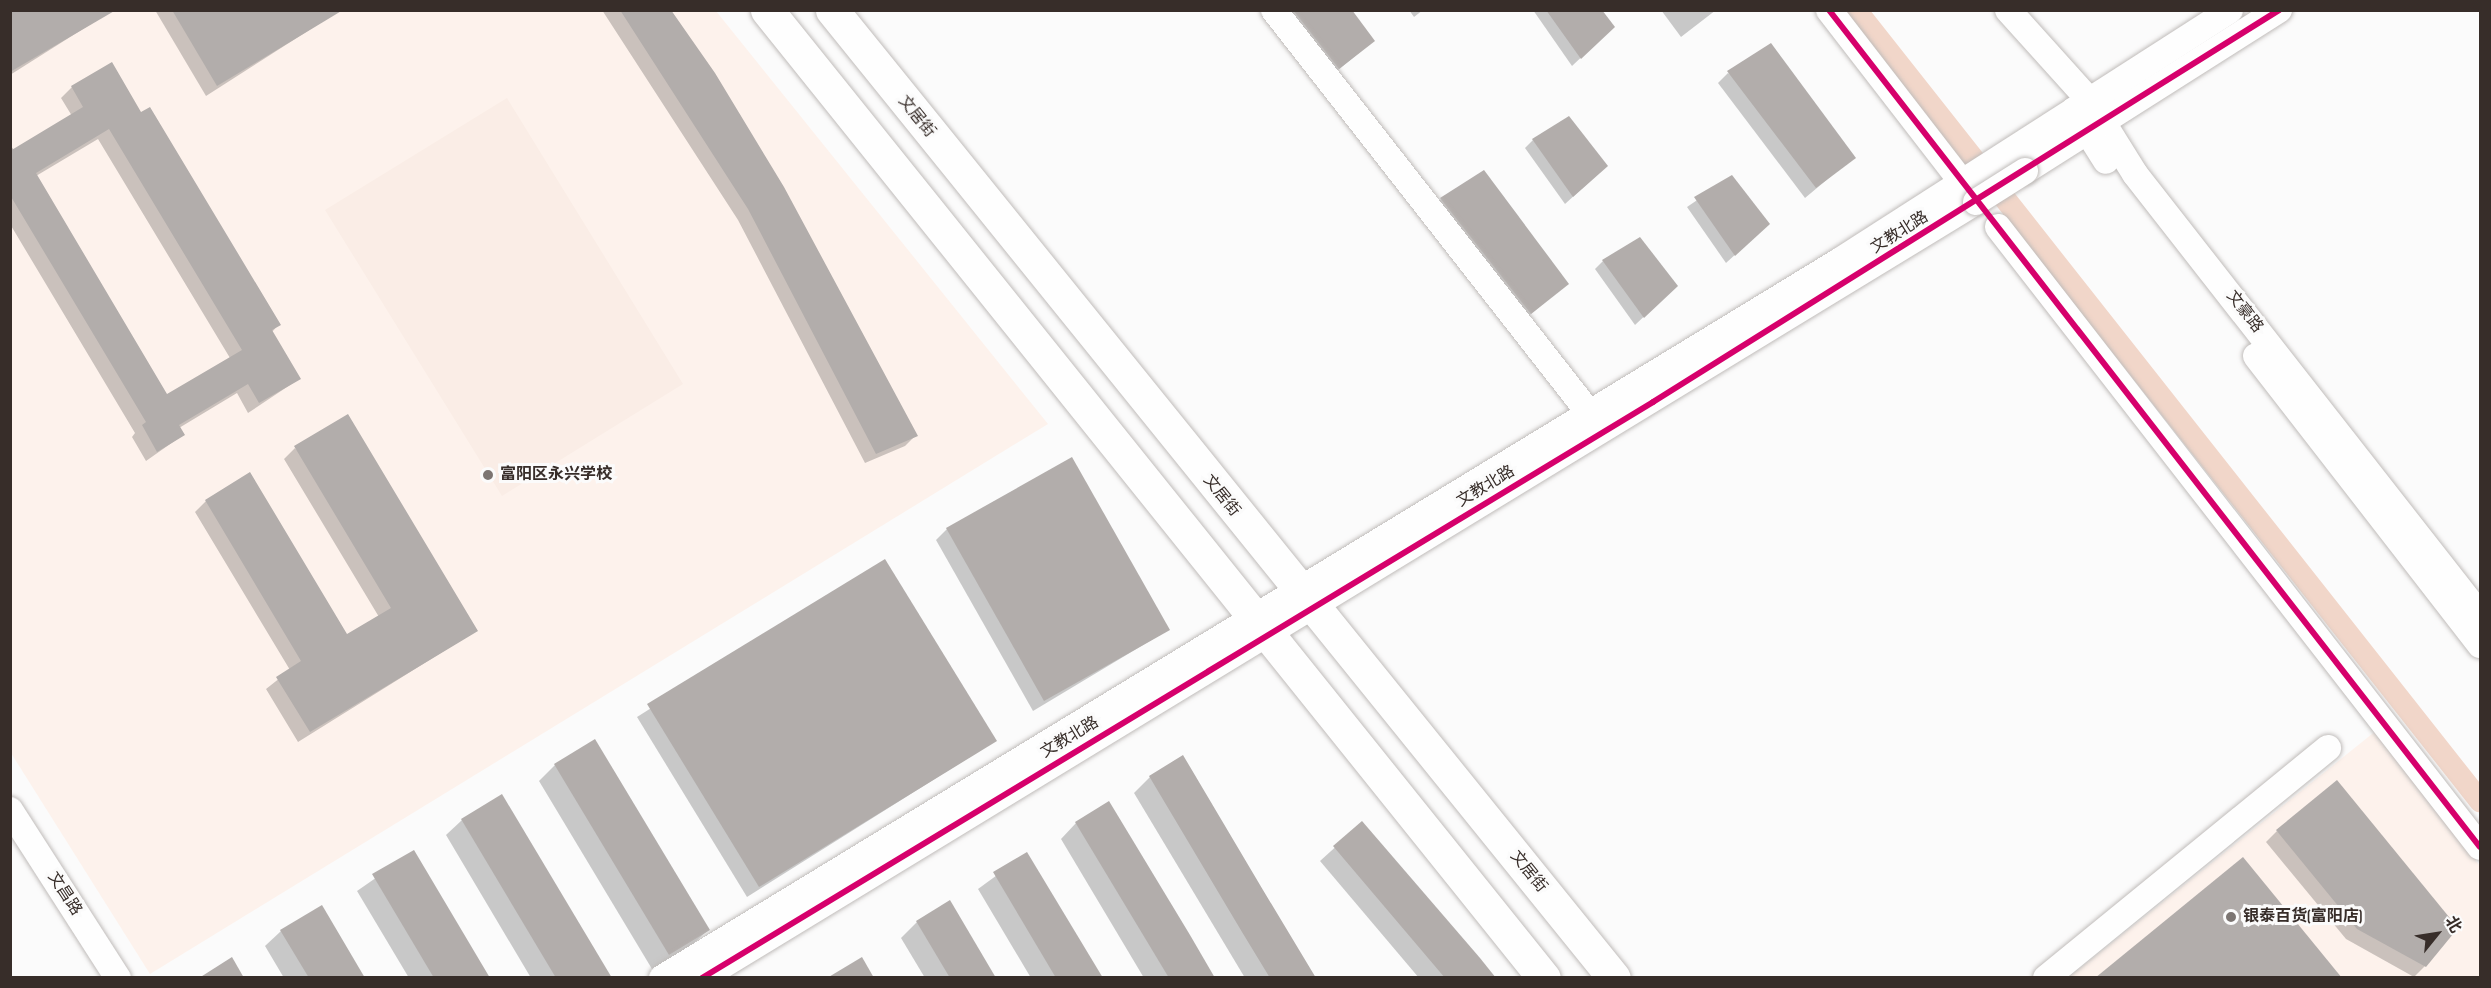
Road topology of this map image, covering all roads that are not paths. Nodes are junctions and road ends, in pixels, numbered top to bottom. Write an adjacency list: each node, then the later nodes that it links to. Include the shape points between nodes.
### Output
1 (767, 10): 15 (main road)
2 (831, 10): 13 (main road, 文居街)
3 (1274, 10): 12 (street)
4 (1829, 10): 10 (street)
5 (2008, 10): 8 (street, 文豪路)
6 (2230, 10): 8 (street, 文教北路)
7 (2279, 10): 9 (street, 文教北路)
8 (2081, 105): 9 (street, 文豪路); 10 (street, 文教北路)
9 (2095, 127): 10 (street, 文教北路, bridge, via 2025,171); 14 (street, 文豪路); 16 (street, 文豪路, via 2120,183)
10 (1964, 185): 12 (street, 文教北路); 13 (street, 文教北路)
11 (1998, 227): 19 (street)
12 (1590, 414): 13 (street, 文教北路)
13 (1304, 598): 15 (street, 文教北路); 24 (main road, 文居街)
14 (2481, 615)
15 (1261, 624): 20 (main road); 22 (street, 文教北路); 23 (street, 文教北路)
16 (2481, 645)
17 (2328, 748): 25 (street)
18 (10, 810): 21 (street, 文昌路)
19 (2481, 847)
20 (1541, 977)
21 (117, 978)
22 (662, 978)
23 (702, 978)
24 (1614, 978)
25 (2046, 978)

